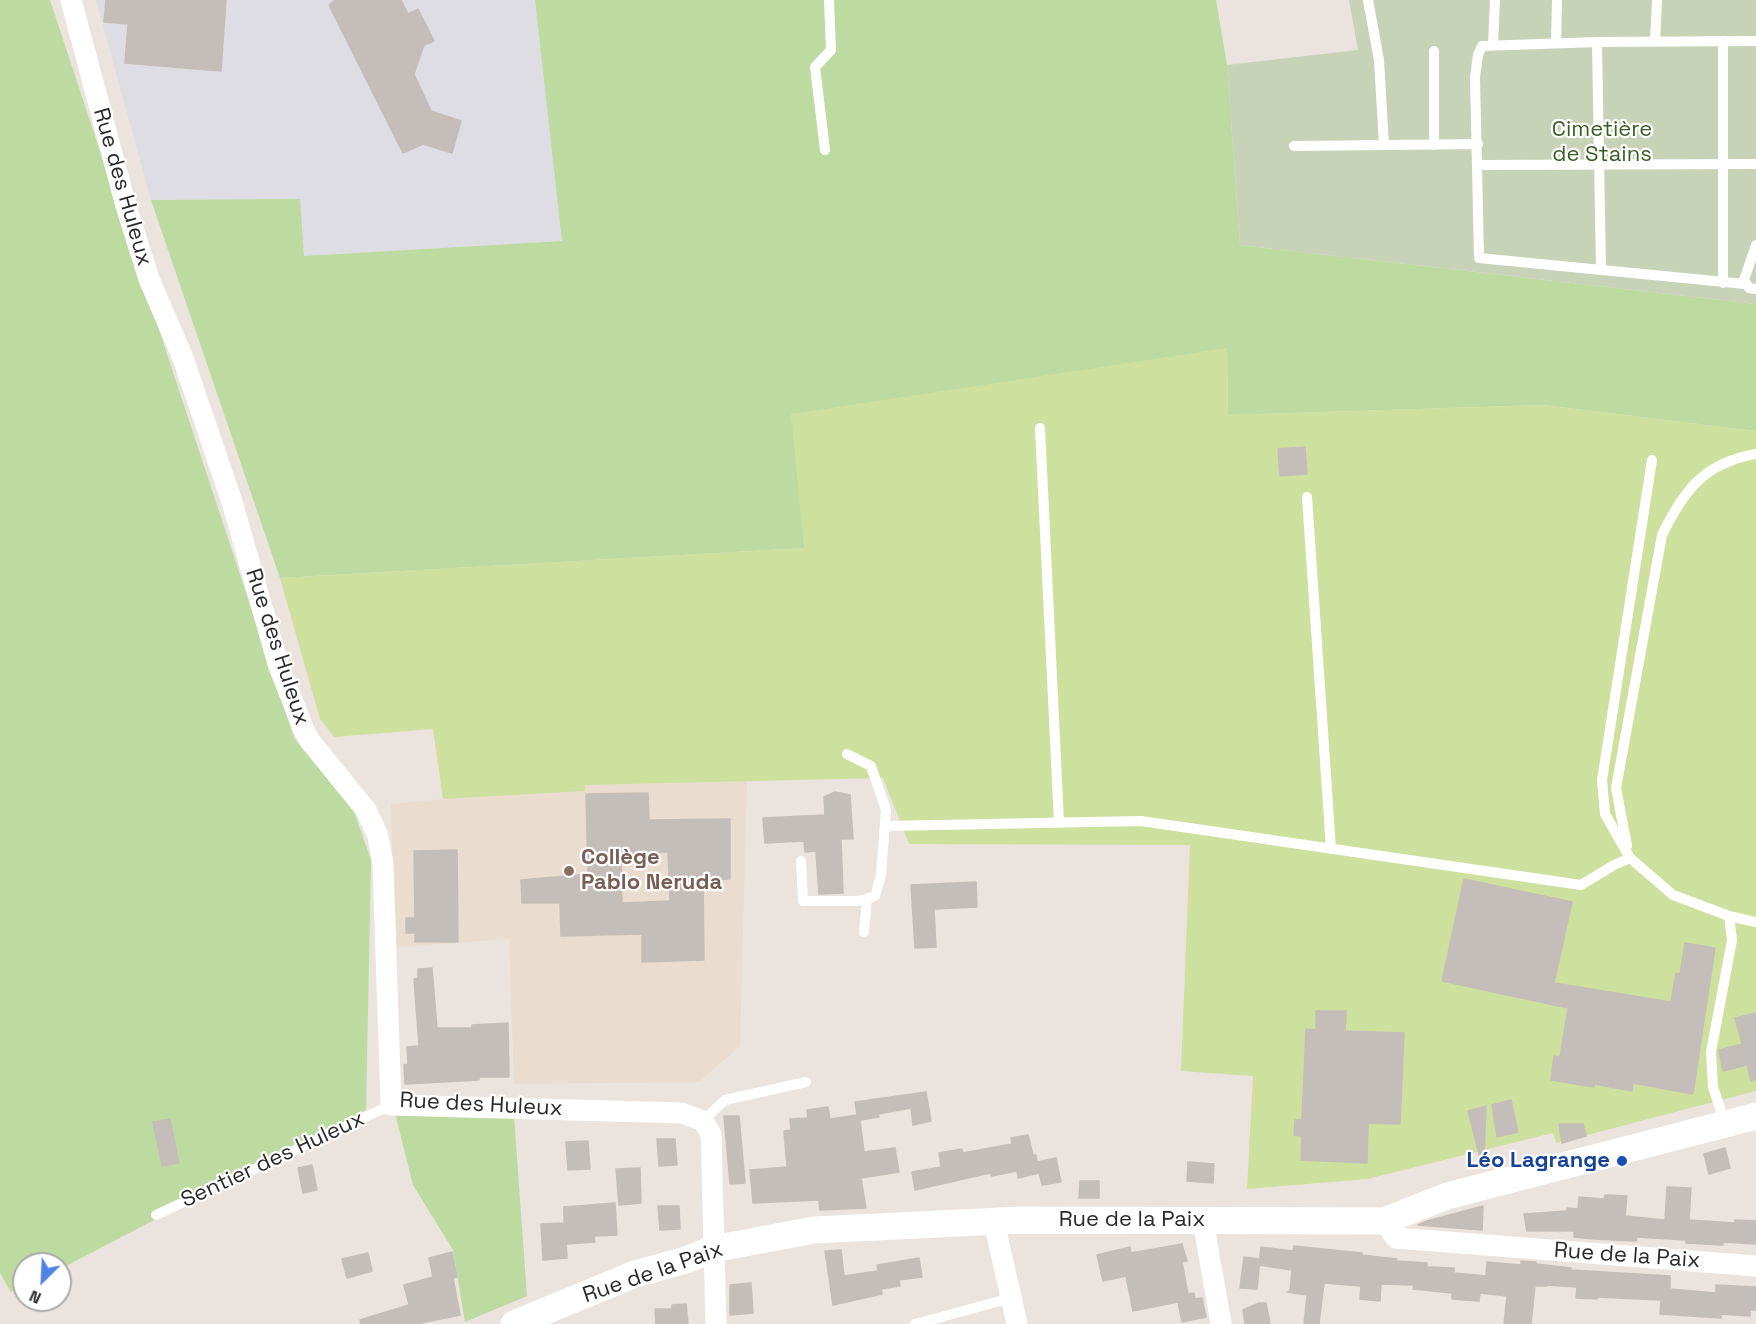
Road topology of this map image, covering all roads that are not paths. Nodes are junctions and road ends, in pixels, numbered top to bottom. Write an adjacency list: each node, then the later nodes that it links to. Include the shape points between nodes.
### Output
1 (71, 0): 42 (street, Rue des Huleux, via 132,227 149,279 183,358 232,502 279,667 310,741 366,810 378,836 383,864)
2 (829, 0): 18 (lane, via 831,50 815,67)
3 (1368, 0): 17 (lane, via 1379,60)
4 (1495, 0): 12 (lane)
5 (1557, 0): 11 (lane)
6 (1657, 0): 10 (lane)
7 (1723, 41): 8 (lane); 10 (lane); 19 (lane)
8 (1756, 41)
9 (1598, 42): 10 (lane); 11 (lane); 22 (lane)
10 (1655, 42)
11 (1556, 43): 12 (lane)
12 (1493, 45): 14 (lane, via 1482,46 1478,54)
13 (1434, 51): 15 (lane)
14 (1478, 144): 15 (lane); 21 (lane)
15 (1434, 145): 17 (lane)
16 (1294, 146): 17 (lane)
17 (1384, 146)
18 (825, 150)
19 (1723, 164): 20 (lane); 22 (lane); 25 (lane)
20 (1756, 164)
21 (1479, 165): 22 (lane); 24 (lane, via 1479,258)
22 (1599, 165): 24 (lane)
23 (1756, 245): 26 (lane, via 1744,280)
24 (1601, 270): 25 (lane)
25 (1723, 283): 26 (lane)
26 (1751, 286)
27 (1040, 428): 32 (lane)
28 (1756, 454): 35 (lane, via 1719,466 1693,484 1676,506 1662,535 1616,788)
29 (1653, 460): 35 (lane, via 1602,780 1605,814)
30 (1307, 497): 34 (lane)
31 (846, 754): 33 (lane, via 871,766 886,810)
32 (1059, 823): 33 (lane); 34 (lane, via 1141,821)
33 (886, 826): 37 (lane, via 881,875 875,897)
34 (1331, 849): 35 (lane, via 1581,885)
35 (1630, 858): 38 (lane, via 1673,895)
36 (801, 861): 37 (lane, via 803,901)
37 (867, 899): 40 (lane)
38 (1729, 916): 39 (lane); 45 (lane, via 1732,940 1710,1052 1713,1086)
39 (1756, 922)
40 (864, 932)
41 (806, 1082): 44 (lane, via 725,1100)
42 (391, 1105): 44 (street, Rue des Huleux, via 682,1113); 46 (lane, Sentier des Huleux)
43 (1756, 1116): 45 (street)
44 (703, 1121): 50 (street, via 711,1134)
45 (1725, 1124): 48 (street, via 1448,1196)
46 (156, 1215)
47 (1203, 1220): 48 (street, Rue de la Paix); 49 (street, Rue de la Paix); 57 (street)
48 (1384, 1221): 51 (street, Rue de la Paix, via 1396,1238)
49 (993, 1222): 50 (street, Rue de la Paix, via 814,1230); 52 (street)
50 (714, 1249): 53 (street, Rue de la Paix, via 635,1274); 54 (street)
51 (1756, 1266)
52 (1011, 1298): 55 (lane); 56 (street)
53 (514, 1324)
54 (716, 1324)
55 (915, 1324)
56 (1017, 1324)
57 (1221, 1324)

